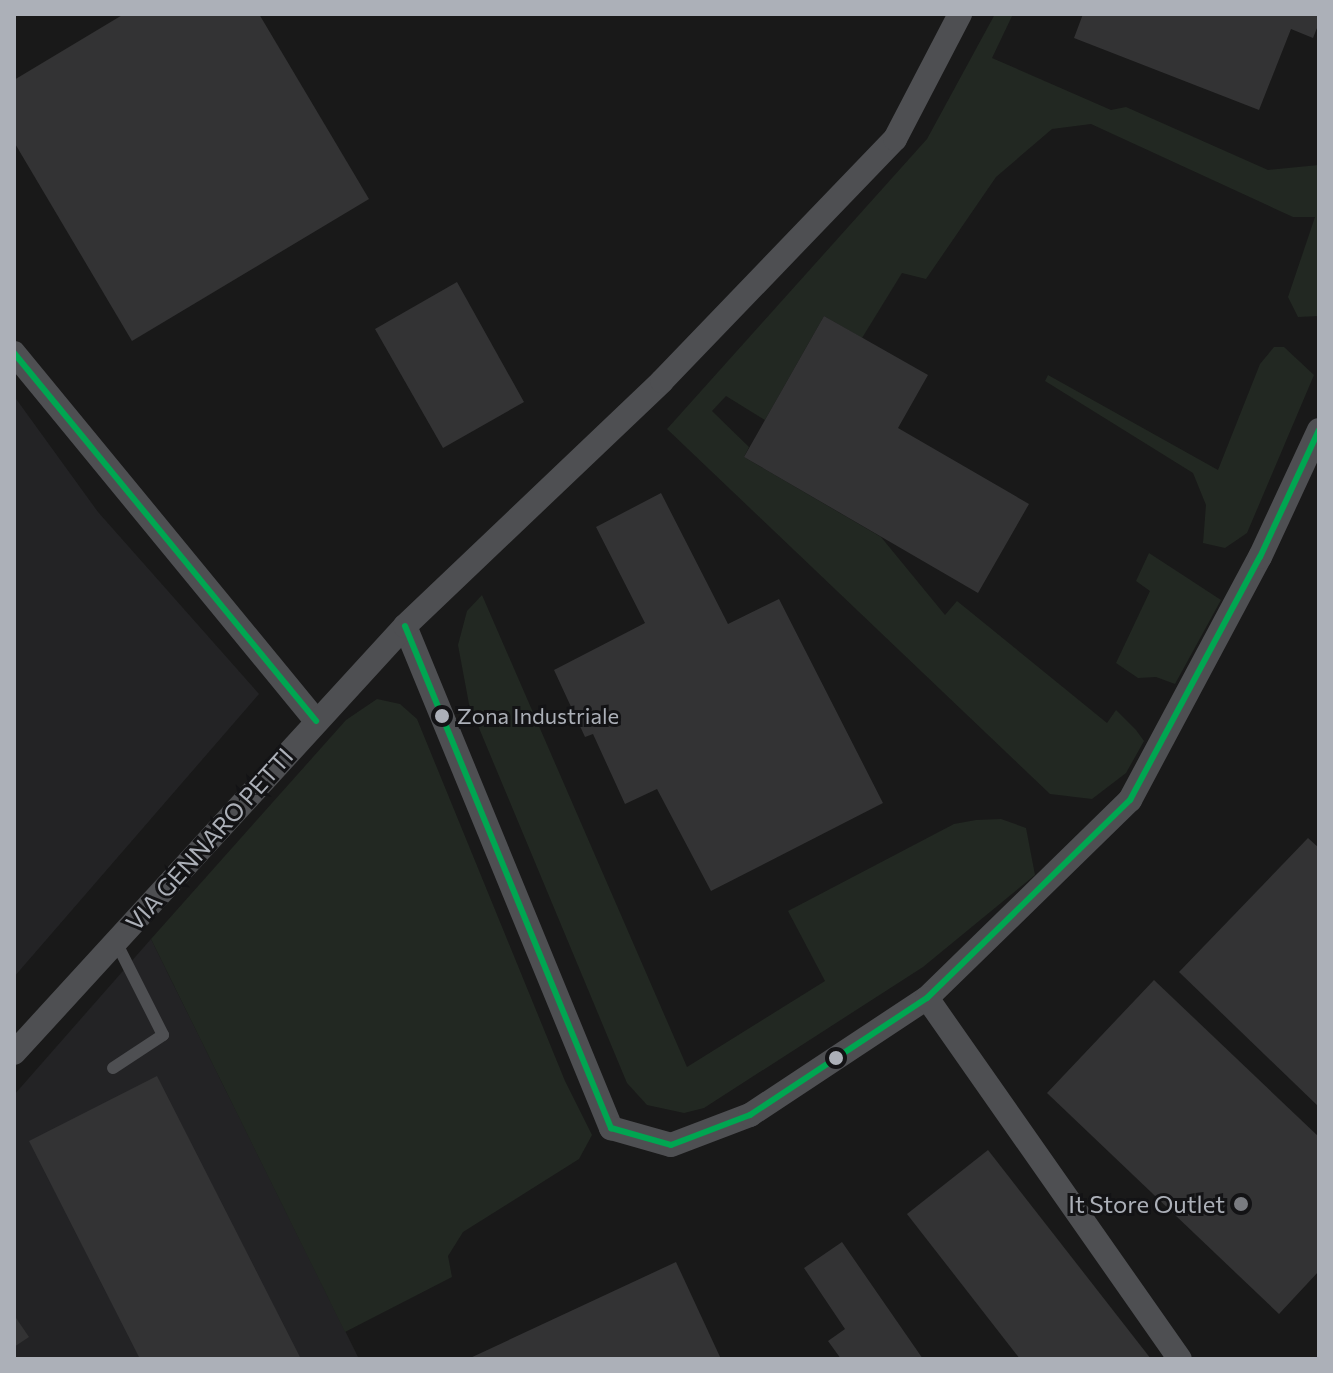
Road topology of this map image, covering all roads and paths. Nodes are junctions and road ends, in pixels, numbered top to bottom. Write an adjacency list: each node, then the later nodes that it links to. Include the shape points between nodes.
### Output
1 (960, 14): 4 (street, VIA GENNARO PETTI, via 895,139 662,381)
2 (14, 353): 5 (street)
3 (1319, 430): 7 (street, via 1260,557 1130,800)
4 (405, 626): 5 (street, VIA GENNARO PETTI); 7 (street, via 611,1128 671,1145 750,1115)
5 (316, 721): 6 (street, VIA GENNARO PETTI)
6 (116, 942): 8 (street, VIA GENNARO PETTI); 9 (lane, via 163,1035)
7 (927, 998): 10 (street)
8 (14, 1053)
9 (113, 1068)
10 (1180, 1359)

